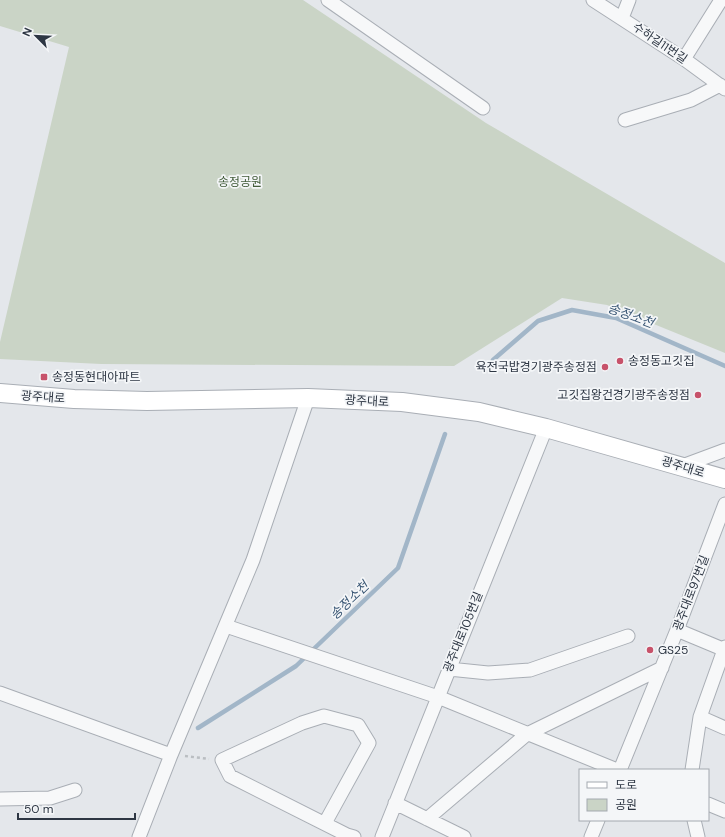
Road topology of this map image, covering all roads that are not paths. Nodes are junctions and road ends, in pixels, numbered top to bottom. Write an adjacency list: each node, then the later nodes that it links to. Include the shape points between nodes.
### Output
1 (328, 0): 8 (street)
2 (594, 0): 5 (street, 수하길11번길)
3 (629, 0): 5 (street)
4 (721, 0): 6 (street)
5 (622, 18): 6 (street, 수하길11번길)
6 (684, 59): 7 (street, 수하길11번길)
7 (722, 87): 9 (street, via 691,100)
8 (483, 108)
9 (625, 120)
10 (1, 397): 11 (street, 광주대로, via 147,401)
11 (308, 398): 12 (street, 광주대로, via 402,402 479,412); 17 (street, via 254,560)
12 (546, 428): 14 (street, 광주대로); 22 (street, 광주대로105번길)
13 (725, 450): 14 (street)
14 (682, 466): 15 (street, 광주대로)
15 (725, 479)
16 (725, 504): 18 (street, 광주대로97번길)
17 (226, 626): 24 (street); 28 (street)
18 (677, 630): 20 (street); 21 (street, 광주대로97번길)
19 (628, 636): 22 (street, via 530,670 488,673)
20 (725, 649): 25 (street)
21 (662, 668): 27 (street); 30 (street, 광주대로97번길)
22 (449, 669): 24 (street, 광주대로105번길)
23 (0, 693): 28 (street)
24 (438, 697): 27 (street); 34 (street, 광주대로105번길)
25 (700, 717): 26 (street); 31 (street)
26 (725, 728)
27 (527, 734): 29 (street); 37 (street)
28 (170, 755): 42 (street)
29 (615, 769)
30 (618, 769)
31 (692, 769)
32 (74, 790): 33 (street, via 50,798)
33 (0, 799)
34 (395, 803): 37 (street); 43 (street, 광주대로105번길)
35 (709, 804): 36 (street)
36 (725, 811)
37 (427, 819): 44 (street)
38 (598, 821): 45 (street)
39 (694, 821): 46 (street)
40 (325, 823): 40 (street, via 230,776 222,760 302,723 324,716 358,725 369,743); 41 (street)
41 (348, 836)
42 (139, 837)
43 (382, 837)
44 (464, 837)
45 (591, 837)
46 (698, 837)

